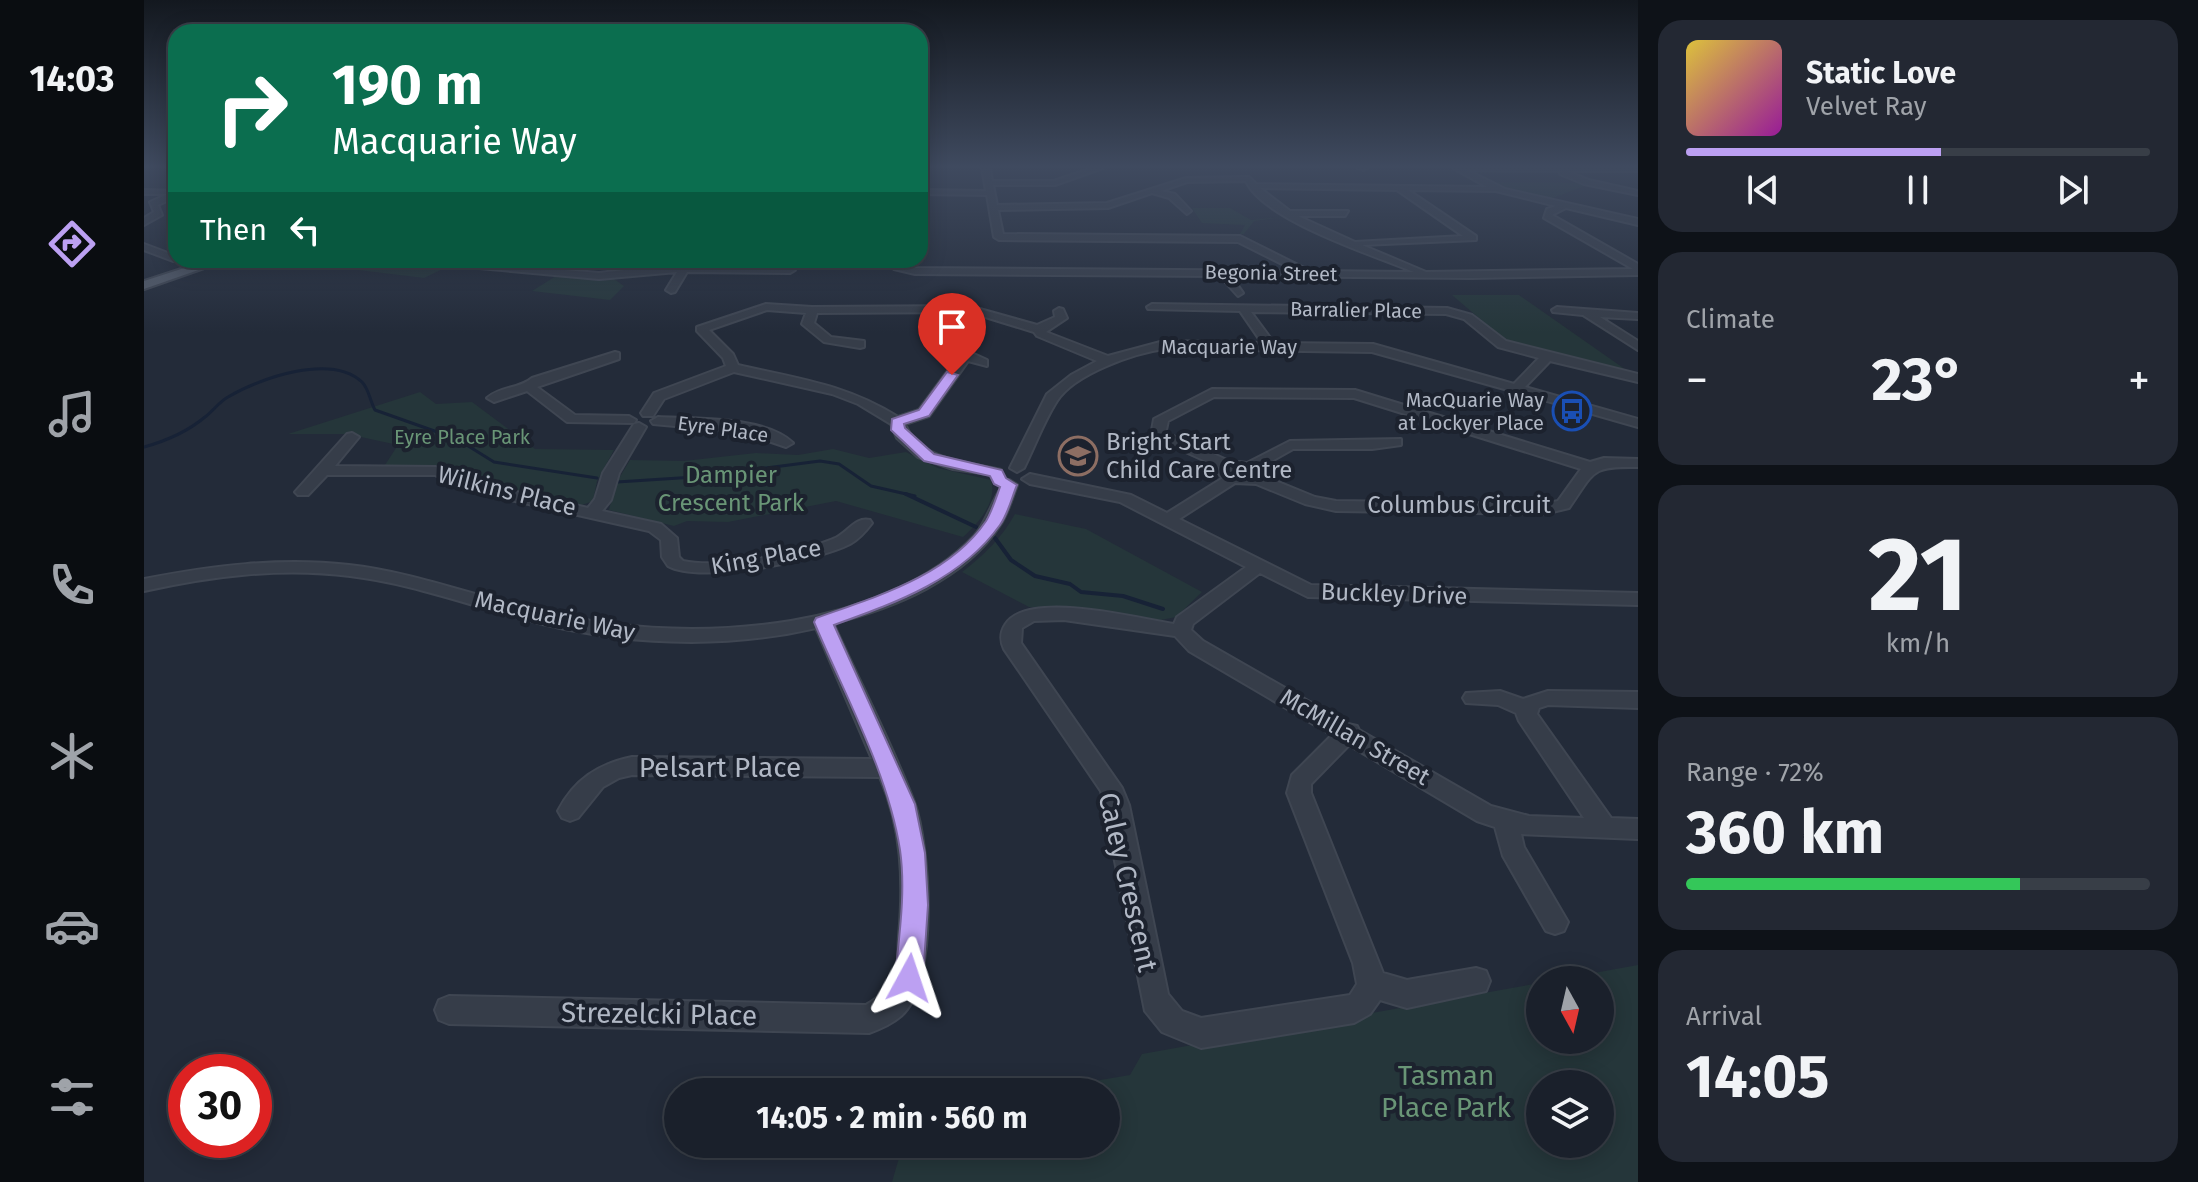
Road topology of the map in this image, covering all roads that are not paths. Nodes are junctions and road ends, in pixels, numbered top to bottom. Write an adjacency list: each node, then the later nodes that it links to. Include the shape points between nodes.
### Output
1 (996, 223): 18 (street, via 999,237 1240,239)
2 (1308, 223): 5 (street)
3 (1451, 223): 5 (street, via 1473,238)
4 (1559, 223): 15 (street)
5 (1353, 242): 19 (street)
6 (144, 247): 7 (street)
7 (168, 255)
8 (928, 266): 17 (street, Begonia Street)
9 (185, 268): 20 (main road)
10 (193, 268): 20 (main road)
11 (502, 268): 16 (street, via 583,276)
12 (636, 268): 16 (street)
13 (683, 270): 14 (street); 16 (street); 21 (street)
14 (790, 270)
15 (1638, 270): 19 (street, Begonia Street)
16 (639, 271)
17 (1223, 273): 18 (street, Begonia Street); 22 (street)
18 (1309, 274): 19 (street, Begonia Street)
19 (1429, 274)
20 (144, 282)
21 (671, 290)
22 (1238, 293)
23 (1152, 307): 24 (street, Barralier Place)
24 (1244, 309): 32 (street); 37 (street, Barralier Place, via 1447,311 1468,317 1502,344)
25 (812, 310): 30 (street, via 969,309); 31 (street, via 808,324 823,339); 40 (street, via 760,308 706,325 702,332 729,357)
26 (1557, 310): 28 (street)
27 (1059, 311): 30 (street, via 1058,321)
28 (1587, 313): 29 (street); 33 (street)
29 (1638, 316)
30 (1039, 329): 38 (street)
31 (860, 344)
32 (1270, 346): 38 (street, Macquarie Way, via 1164,345); 43 (street, Macquarie Way, via 1354,348)
33 (1638, 346)
34 (948, 347): 35 (street)
35 (966, 355): 39 (street); 46 (street, via 924,413)
36 (615, 356): 42 (street)
37 (1547, 357): 41 (street, Barralier Place); 43 (street)
38 (1111, 362): 56 (street, Macquarie Way, via 1073,379 1052,397)
39 (983, 363)
40 (733, 368): 45 (street, via 659,396); 46 (street, Buckley Drive, via 836,391)
41 (1638, 378)
42 (529, 387): 44 (street); 45 (street, Eyre Place, via 572,419)
43 (1515, 390): 47 (street, Macquarie Way)
44 (494, 398)
45 (644, 420): 50 (street, Eyre Place, via 726,426 777,437 791,447); 58 (street)
46 (897, 422): 56 (street, Buckley Drive, via 898,430 929,458)
47 (1638, 426)
48 (352, 437): 53 (street)
49 (1396, 442): 55 (street, via 1290,445)
50 (768, 449)
51 (1638, 463): 52 (street)
52 (1590, 467): 54 (street, Columbus Circuit, via 1355,394 1212,393 1161,419 1164,437); 55 (street, Columbus Circuit, via 1563,505 1544,509 1336,506 1311,501)
53 (325, 470): 57 (street); 58 (street, Wilkins Place, via 435,471 471,487)
54 (1230, 472): 55 (street); 59 (street)
55 (1254, 473)
56 (1013, 476): 59 (street, Buckley Drive, via 1111,493); 64 (street, Macquarie Way, via 993,523 970,550 896,596)
57 (303, 492)
58 (593, 512): 60 (street, King Place, via 664,531 675,565 696,569 780,559 838,544)
59 (1167, 520): 61 (street, Buckley Drive)
60 (864, 523)
61 (1257, 567): 63 (street, Buckley Drive, via 1297,588 1320,593); 65 (street, via 1191,614)
62 (144, 585): 64 (street, Macquarie Way, via 251,568 324,568 379,575 572,625 667,638 759,633)
63 (1638, 599)
64 (823, 622): 70 (street)
65 (1181, 631): 69 (street, McMillan Street, via 1196,646); 77 (street, Caley Crescent, via 1049,613 1022,619 1009,633 1011,644 1111,788 1155,1001 1172,1022 1201,1033 1354,1009 1366,1001)
66 (1473, 698): 68 (street, via 1500,698)
67 (1638, 700): 68 (street, via 1548,698)
68 (1526, 708): 73 (street)
69 (1349, 732): 72 (street, McMillan Street); 77 (street, via 1300,781 1299,793)
70 (889, 768): 71 (street, Pelsart Place, via 614,768 585,788); 78 (street, Strezelcki Place, via 913,853 915,905 909,978 893,1005 869,1019)
71 (570, 811)
72 (1506, 822): 73 (street, McMillan Street); 75 (street, via 1512,849)
73 (1604, 828): 74 (street, McMillan Street)
74 (1638, 829)
75 (1555, 922)
76 (1476, 981): 77 (street, via 1407,994)
77 (1373, 984)
78 (449, 1010)

